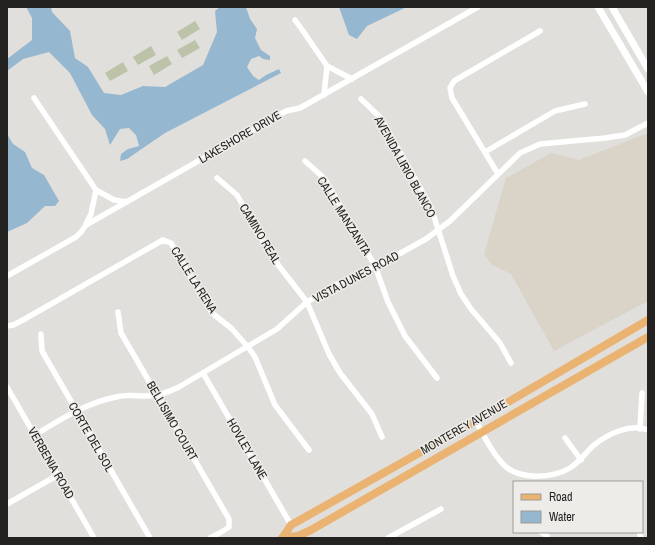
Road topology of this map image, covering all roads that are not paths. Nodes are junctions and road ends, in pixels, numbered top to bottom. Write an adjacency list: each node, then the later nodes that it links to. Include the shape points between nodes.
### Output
1 (478, 7): 8 (street, LAKESHORE DRIVE)
2 (598, 7): 9 (main road)
3 (612, 7): 7 (main road)
4 (295, 20): 6 (street)
5 (540, 31): 15 (street, via 454,81 450,88 452,98)
6 (327, 66): 8 (street); 10 (street)
7 (648, 69)
8 (352, 79): 10 (street, LAKESHORE DRIVE)
9 (648, 92)
10 (324, 95): 20 (street, LAKESHORE DRIVE, via 300,108 286,111)
11 (34, 98): 19 (street)
12 (361, 99): 22 (street, AVENIDA LIRIO BLANCO, via 381,118 431,207)
13 (584, 104): 15 (street, via 555,111)
14 (648, 123): 17 (street, VISTA DUNES ROAD, via 625,135 540,144 520,153)
15 (485, 152): 17 (street)
16 (305, 160): 23 (street, CALLE MANZANITA, via 325,179)
17 (498, 174): 22 (street, VISTA DUNES ROAD)
18 (217, 178): 25 (street, CAMINO REAL, via 237,195 272,257)
19 (96, 190): 20 (street, via 114,200); 21 (street)
20 (127, 202): 21 (street, LAKESHORE DRIVE)
21 (86, 225): 24 (street, LAKESHORE DRIVE, via 76,237)
22 (439, 229): 23 (street, VISTA DUNES ROAD, via 410,249); 32 (street, AVENIDA LIRIO BLANCO, via 461,294 500,343)
23 (375, 266): 25 (street, VISTA DUNES ROAD, via 331,287); 34 (street, CALLE MANZANITA, via 388,302 405,336)
24 (7, 276)
25 (307, 302): 31 (street, VISTA DUNES ROAD, via 277,329); 44 (street, CAMINO REAL, via 329,354 340,373 372,414)
26 (118, 312): 37 (street, BELLISIMO COURT, via 121,333)
27 (648, 320): 39 (main road, MONTEREY AVENUE)
28 (7, 326): 31 (street, CALLE LA RENA, via 23,320 163,240 171,243 212,313)
29 (42, 334): 38 (street, CORTE DEL SOL, via 42,351)
30 (648, 337): 42 (main road, MONTEREY AVENUE)
31 (248, 346): 33 (street, VISTA DUNES ROAD); 46 (street, CALLE LA RENA, via 276,405)
32 (511, 363)
33 (203, 373): 37 (street, VISTA DUNES ROAD, via 169,392); 53 (street, HOVLEY LANE)
34 (437, 378)
35 (7, 387): 43 (street, VERBENIA ROAD)
36 (642, 393): 40 (street)
37 (157, 395): 38 (street, VISTA DUNES ROAD, via 117,396); 58 (street, BELLISIMO COURT, via 229,519 229,527)
38 (76, 411): 43 (street, VISTA DUNES ROAD); 57 (street, CORTE DEL SOL)
39 (476, 421): 42 (street); 53 (main road, MONTEREY AVENUE)
40 (640, 429): 41 (street); 47 (street, via 612,433 594,446)
41 (648, 430)
42 (482, 432): 49 (street, via 507,468); 59 (main road, MONTEREY AVENUE, via 311,530 298,536)
43 (35, 435): 48 (street, VERBENIA ROAD)
44 (382, 437)
45 (565, 438): 47 (street)
46 (309, 450)
47 (581, 460): 49 (street, via 556,474)
48 (58, 475): 51 (street); 56 (street, VERBENIA ROAD)
49 (530, 476): 50 (street)
50 (529, 481)
51 (7, 504)
52 (440, 509): 60 (street)
53 (291, 525): 59 (main road, MONTEREY AVENUE)
54 (543, 533): 55 (street)
55 (548, 536)
56 (94, 538)
57 (150, 538)
58 (210, 538)
59 (283, 538)
60 (388, 538)

